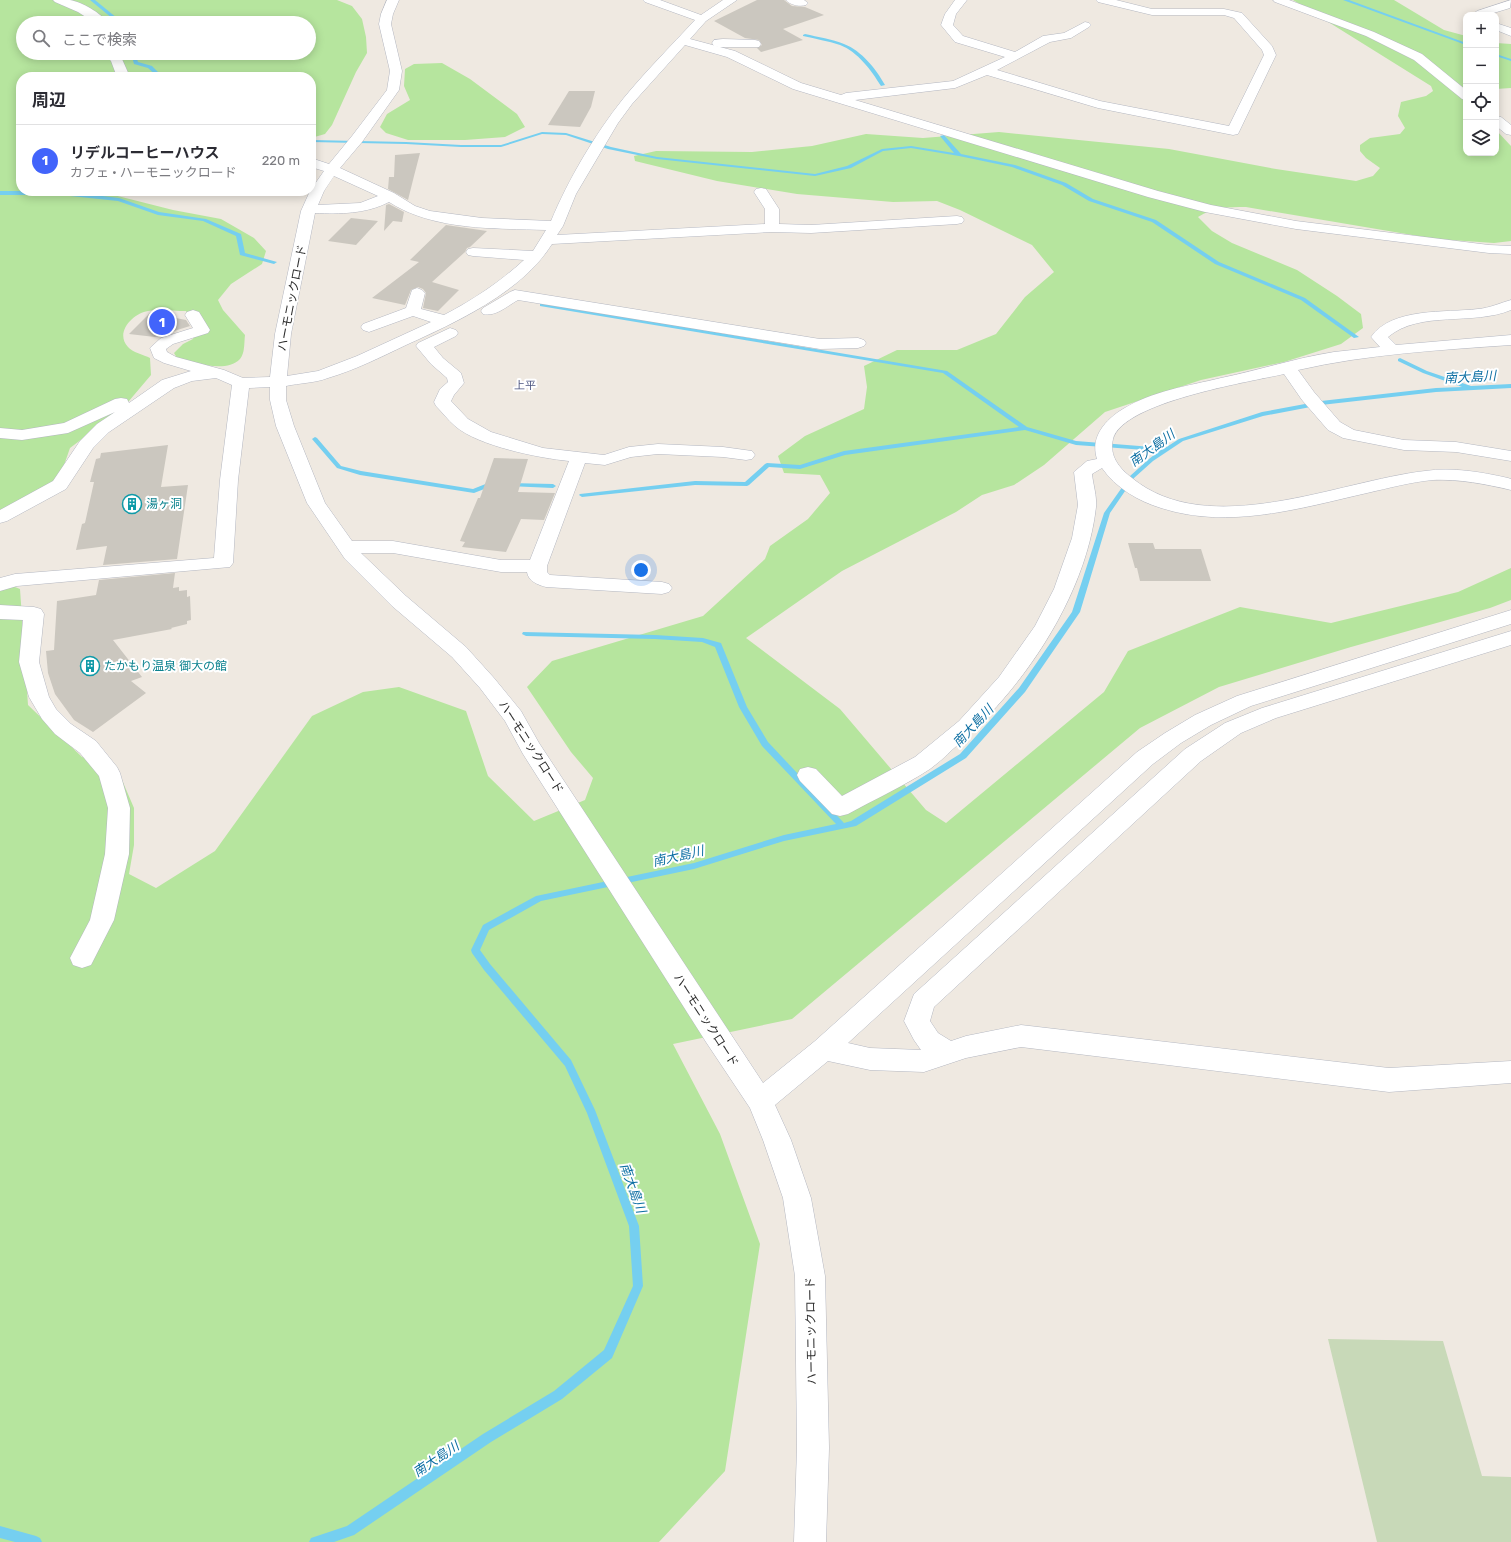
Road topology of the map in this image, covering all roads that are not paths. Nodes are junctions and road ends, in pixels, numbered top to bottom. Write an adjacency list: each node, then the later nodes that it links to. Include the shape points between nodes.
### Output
1 (59, 0): 12 (street)
2 (394, 0): 30 (street, ハーモニックロード, via 385,24 396,71 394,90)
3 (649, 0): 13 (street)
4 (731, 0): 13 (street)
5 (961, 0): 20 (street, via 948,16 947,25 959,39)
6 (1102, 0): 10 (street, via 1152,12)
7 (1232, 0): 10 (street)
8 (1278, 0): 24 (street, via 1370,34 1418,57)
9 (1511, 3): 11 (street)
10 (1224, 12): 23 (street, via 1238,15 1268,49 1270,55 1234,131 1098,104)
11 (1485, 12)
12 (94, 16)
13 (702, 19): 17 (street)
14 (1085, 25): 20 (street, via 1067,36 1047,39)
15 (1499, 27): 16 (street)
16 (1511, 32)
17 (683, 41): 19 (street); 38 (street, via 628,102 598,144 569,194)
18 (755, 44): 19 (street, via 724,42)
19 (703, 46): 25 (street, via 731,54 797,86)
20 (1016, 56): 23 (street)
21 (116, 60): 22 (street)
22 (121, 72)
23 (986, 72): 25 (street, via 955,84)
24 (1463, 94)
25 (836, 98): 31 (street)
26 (1499, 122): 27 (street)
27 (1511, 131)
28 (968, 151): 31 (street, via 1075,176)
29 (316, 164): 30 (street)
30 (332, 169): 33 (street, ハーモニックロード); 35 (street)
31 (1101, 178): 41 (street, via 1210,209 1296,225)
32 (761, 192): 39 (street, via 772,209)
33 (316, 193)
34 (315, 196): 36 (street, ハーモニックロード)
35 (389, 196): 36 (street, via 365,207); 38 (street, via 409,208 435,216)
36 (309, 209): 57 (street, ハーモニックロード, via 283,334)
37 (957, 220): 39 (street, via 931,216 811,229)
38 (556, 226): 40 (street)
39 (772, 228): 40 (street)
40 (548, 240): 43 (street)
41 (1511, 250)
42 (472, 252): 43 (street)
43 (537, 256): 46 (street)
44 (417, 293): 47 (street)
45 (1511, 304): 53 (street, via 1486,313 1440,316 1393,326 1384,330 1379,337)
46 (480, 309): 49 (street); 52 (street, via 515,295 820,344); 62 (street, via 472,322 424,346 455,376 456,383 446,393 442,402 462,423 485,436 541,453)
47 (413, 311): 49 (street); 50 (street)
48 (192, 315): 55 (street, via 202,330 167,341 158,348 160,355)
49 (445, 321): 57 (street, via 322,375)
50 (369, 327)
51 (1511, 340): 53 (street)
52 (858, 344)
53 (1392, 350): 54 (street, via 1334,357)
54 (1288, 368): 61 (street, via 1334,426 1349,434 1404,445 1456,447); 63 (street, via 1142,404 1118,419 1108,431)
55 (218, 373): 56 (street); 58 (street, via 189,376)
56 (241, 382): 57 (street); 68 (street, via 229,480 223,564 16,580)
57 (278, 382): 66 (street, ハーモニックロード, via 278,400 285,426 316,503)
58 (168, 384): 59 (street, via 68,428 22,435); 65 (street, via 103,428 86,445 60,485)
59 (0, 433)
60 (746, 455): 62 (street, via 658,449 629,452 605,460)
61 (1511, 456)
62 (579, 457): 67 (street)
63 (1107, 457): 64 (street, via 1136,490 1160,504 1207,512 1246,512 1291,505 1403,479 1434,475 1500,481); 73 (street, via 1083,472 1088,505 1081,538 1064,589 1044,628 1006,682 967,726 923,763 840,808)
64 (1511, 485)
65 (0, 517)
66 (347, 547): 67 (street, via 393,547 501,566); 78 (street, ハーモニックロード, via 399,601 459,652 514,716 531,748)
67 (537, 566): 69 (street, via 536,575 546,581)
68 (0, 585)
69 (662, 588)
70 (0, 612): 74 (street, via 34,614 29,662 40,697 49,714 63,729 88,747 109,773 119,808 117,854 102,920)
71 (1511, 617): 75 (street, via 1244,701 1173,738 1145,758)
72 (1511, 638): 76 (street, via 1269,713 1233,728 1193,755 923,1001 917,1021 926,1038 937,1048)
73 (808, 775)
74 (82, 958)
75 (824, 1049): 76 (street, via 870,1059 924,1061); 78 (street)
76 (950, 1052): 77 (street, via 1021,1036 1389,1080)
77 (1511, 1072)
78 (760, 1101): 79 (street, ハーモニックロード, via 797,1198 810,1276 813,1448)
79 (810, 1542)

